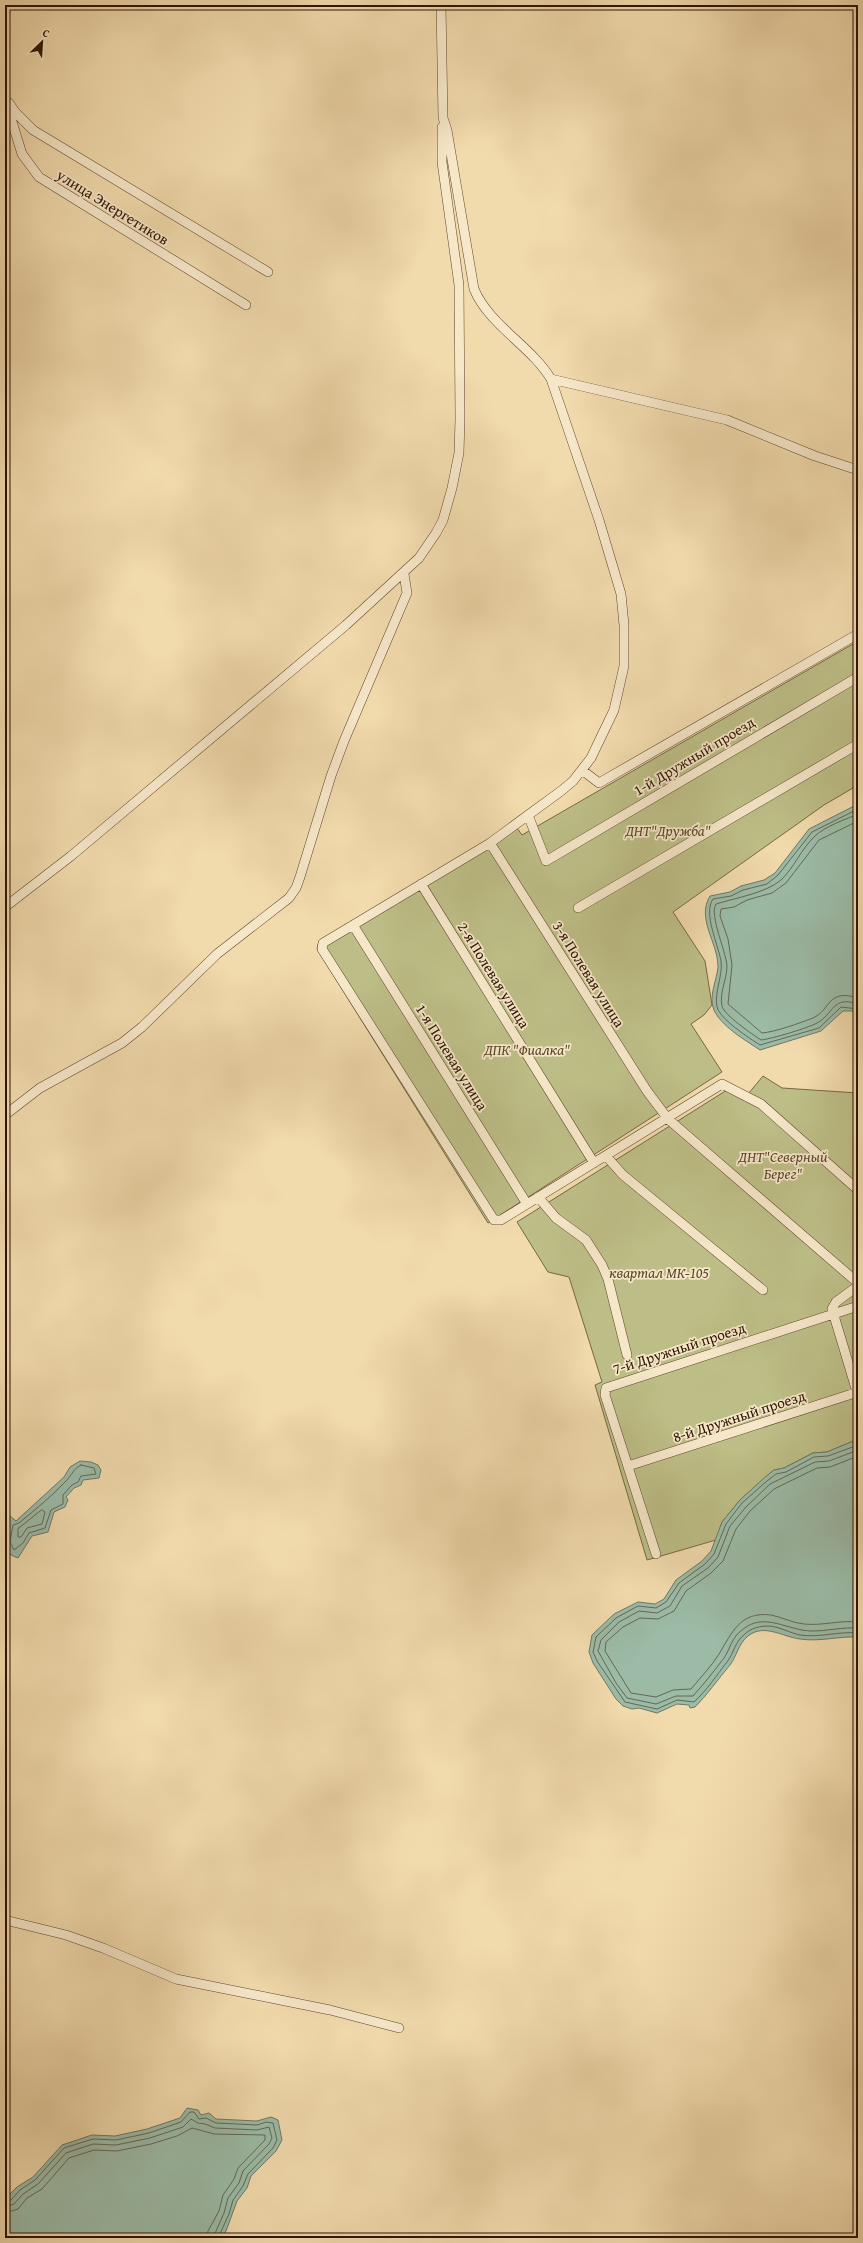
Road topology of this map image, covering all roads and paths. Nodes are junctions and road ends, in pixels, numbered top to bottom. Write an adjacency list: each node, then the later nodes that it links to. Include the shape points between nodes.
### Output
1 (441, 5): 3 (street)
2 (5, 98): 4 (street, via 33,130); 5 (street, улица Энергетиков, via 22,154 39,177)
3 (443, 118): 6 (street, via 477,297); 8 (street, via 442,162 459,285 459,453 443,520 429,544)
4 (268, 272)
5 (246, 304)
6 (551, 379): 7 (street, via 727,420 815,456); 12 (street, via 611,558 621,594 624,625 624,666 618,696 600,742)
7 (858, 470)
8 (404, 574): 16 (street, via 72,856); 19 (street, via 407,593 344,741 296,888 288,898 217,954 122,1043 40,1088)
9 (858, 634): 12 (street, via 599,783)
10 (858, 677): 13 (street, 1-й Дружный проезд, via 546,861)
11 (858, 744): 17 (street)
12 (582, 770): 13 (street, via 561,791)
13 (528, 814): 14 (street)
14 (490, 843): 15 (street); 20 (street, 3-я Полевая улица, via 647,1091)
15 (421, 884): 18 (street); 22 (street, 2-я Полевая улица)
16 (5, 907)
17 (578, 908)
18 (353, 925): 25 (street, 1-я Полевая улица); 25 (street, via 323,943 322,949 490,1217 497,1222)
19 (5, 1115)
20 (668, 1119): 21 (street); 23 (street, via 722,1084 761,1104); 26 (street, 3-я Полевая улица)
21 (606, 1156): 22 (street); 28 (street, via 623,1175)
22 (594, 1162): 24 (street)
23 (858, 1190)
24 (538, 1197): 25 (street); 31 (street, via 556,1218 586,1240 602,1265 608,1279)
25 (527, 1204)
26 (858, 1282)
27 (858, 1286): 30 (street, via 833,1305)
28 (763, 1290)
29 (858, 1306): 30 (street, 7-й Дружный проезд)
30 (833, 1314): 32 (street); 33 (street, 7-й Дружный проезд, via 609,1385 605,1395)
31 (627, 1355)
32 (858, 1392): 33 (street, 8-й Дружный проезд)
33 (628, 1466): 34 (street, 7-й Дружный проезд)
34 (656, 1554)
35 (5, 1920): 36 (street, via 59,1933 103,1948 176,1979 330,2010)
36 (399, 2028)

